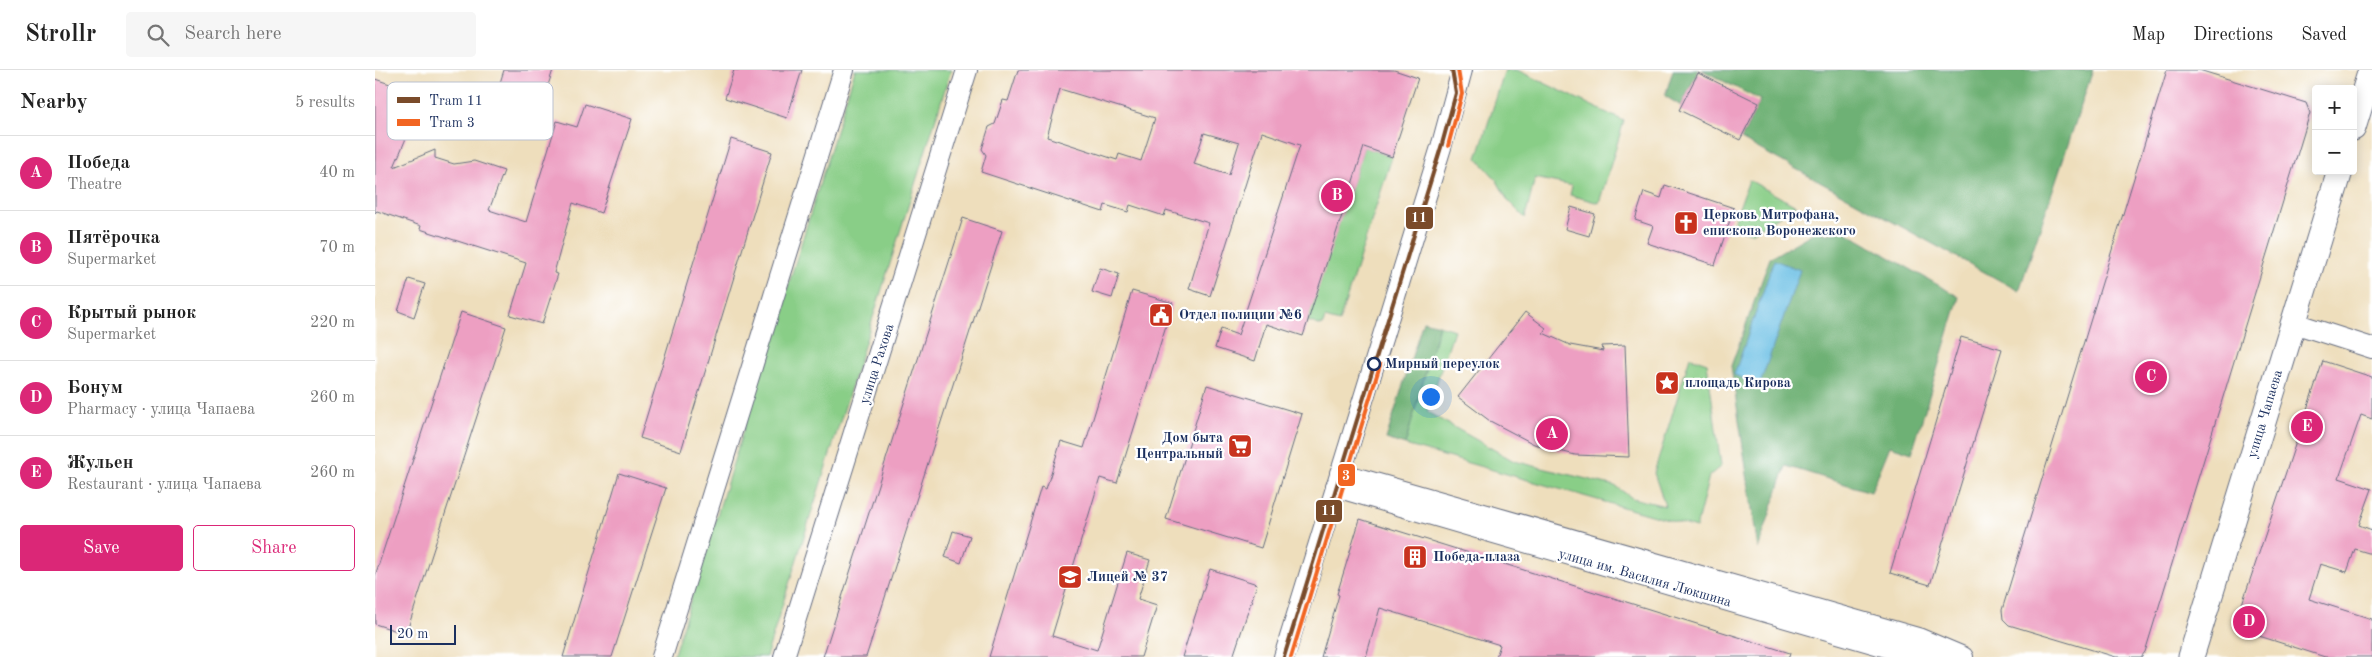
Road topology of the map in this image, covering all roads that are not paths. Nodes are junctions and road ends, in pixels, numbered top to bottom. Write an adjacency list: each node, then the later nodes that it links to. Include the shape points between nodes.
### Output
1 (844, 70): 12 (street)
2 (967, 70): 13 (street, улица Рахова)
3 (1462, 70): 9 (street)
4 (2371, 70): 5 (street)
5 (2357, 115)
6 (2339, 175): 7 (street, улица Чапаева)
7 (2294, 322): 8 (street); 10 (street, улица Чапаева)
8 (2372, 348)
9 (1338, 480): 11 (street, улица им. Василия Люкшина, via 1914,655); 14 (street)
10 (2196, 655)
11 (1960, 656)
12 (662, 657)
13 (784, 657)
14 (1284, 657)

